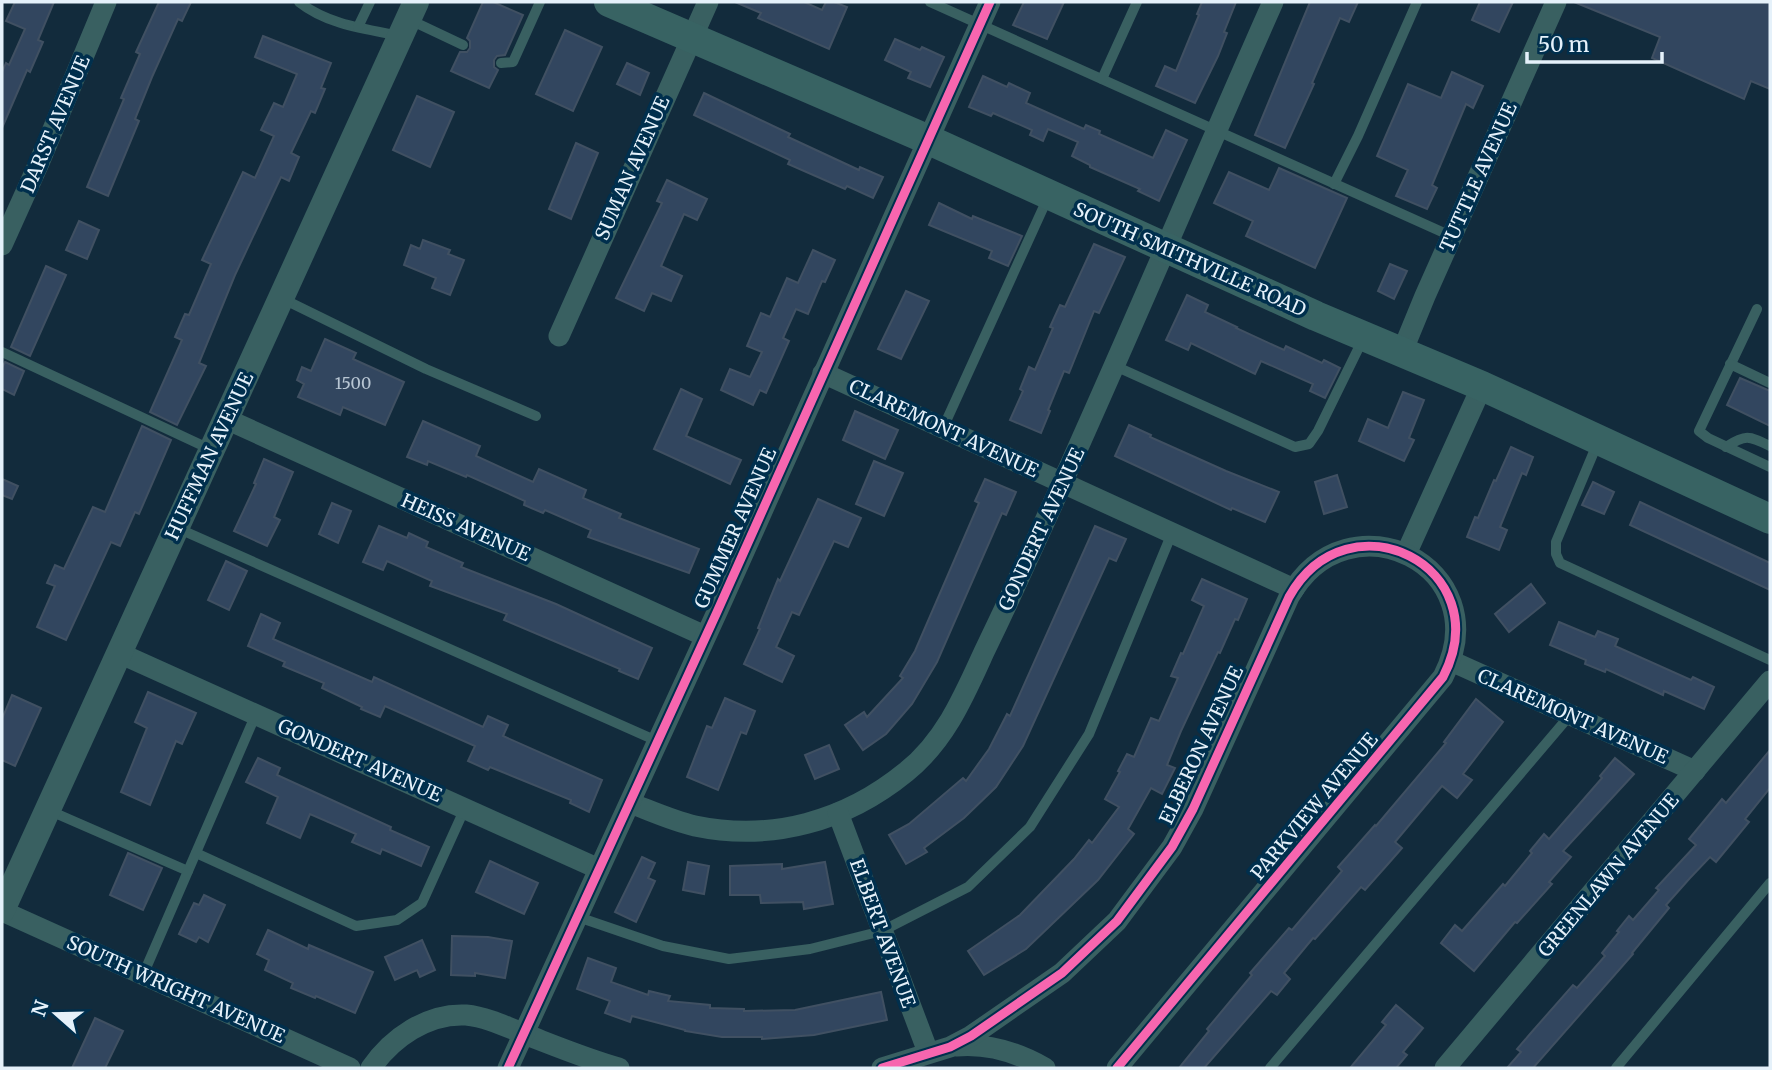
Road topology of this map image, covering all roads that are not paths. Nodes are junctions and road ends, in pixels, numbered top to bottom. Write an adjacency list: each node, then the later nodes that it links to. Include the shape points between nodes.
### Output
1 (106, 2): 25 (street, DARST AVENUE)
2 (299, 2): 15 (lane, via 320,15)
3 (370, 2): 15 (lane)
4 (540, 2): 18 (lane, via 513,62)
5 (609, 2): 16 (main road, SOUTH SMITHVILLE ROAD)
6 (708, 2): 16 (street, SUMAN AVENUE)
7 (930, 2): 14 (lane)
8 (990, 2): 14 (street, GUMMER AVENUE)
9 (1137, 2): 19 (lane)
10 (1273, 2): 20 (street, GONDERT AVENUE)
11 (1417, 2): 22 (lane)
12 (1556, 2): 24 (street, TUTTLE AVENUE)
13 (408, 19): 15 (lane); 17 (lane); 27 (street, HUFFMAN AVENUE)
14 (980, 24): 19 (lane); 21 (street, GUMMER AVENUE)
15 (358, 27)
16 (691, 36): 21 (main road, SOUTH SMITHVILLE ROAD); 29 (street, SUMAN AVENUE)
17 (463, 45)
18 (501, 63)
19 (1102, 79): 20 (lane)
20 (1216, 131): 22 (lane); 26 (street, GONDERT AVENUE)
21 (929, 140): 23 (main road, SOUTH SMITHVILLE ROAD); 35 (street, GUMMER AVENUE)
22 (1334, 184): 24 (lane)
23 (1049, 195): 26 (main road, SOUTH SMITHVILLE ROAD); 40 (lane)
24 (1451, 236): 32 (street, TUTTLE AVENUE)
25 (2, 245)
26 (1166, 247): 30 (main road, SOUTH SMITHVILLE ROAD); 34 (street, GONDERT AVENUE)
27 (281, 298): 38 (lane, via 426,369); 39 (street, HUFFMAN AVENUE)
28 (1757, 309): 33 (lane)
29 (559, 336)
30 (1364, 337): 32 (main road, SOUTH SMITHVILLE ROAD); 34 (lane, via 1318,431 1309,444 1295,447)
31 (2, 352): 44 (lane)
32 (1402, 352): 37 (main road, SOUTH SMITHVILLE ROAD)
33 (1730, 364): 36 (lane); 43 (lane, via 1699,431)
34 (1115, 366): 46 (street, GONDERT AVENUE)
35 (823, 373): 40 (street, CLAREMONT AVENUE); 52 (street, GUMMER AVENUE)
36 (1770, 383)
37 (1482, 386): 41 (main road, SOUTH SMITHVILLE ROAD); 50 (street)
38 (536, 416)
39 (226, 419): 44 (street, HUFFMAN AVENUE); 52 (street, HEISS AVENUE)
40 (943, 428): 46 (street, CLAREMONT AVENUE)
41 (1599, 439): 47 (main road, SOUTH SMITHVILLE ROAD); 54 (lane, via 1556,542 1560,563)
42 (1770, 446): 43 (lane, via 1749,436)
43 (1726, 447): 45 (lane)
44 (212, 450): 48 (street, HUFFMAN AVENUE)
45 (1770, 467)
46 (1063, 483): 49 (street, CLAREMONT AVENUE); 64 (street, GONDERT AVENUE, via 946,728 909,770)
47 (1770, 519)
48 (176, 527): 53 (street, HUFFMAN AVENUE); 59 (lane)
49 (1172, 533): 51 (street, CLAREMONT AVENUE); 71 (lane, via 1088,734 1030,827 968,887)
50 (1406, 554): 51 (street, ELBERON AVENUE, via 1370,545 1336,552); 55 (street, PARKVIEW AVENUE, via 1434,575 1447,593 1457,632)
51 (1294, 589): 74 (street, ELBERON AVENUE, via 1193,809 1139,894 1062,974)
52 (705, 636): 59 (street, GUMMER AVENUE)
53 (119, 653): 57 (street, GONDERT AVENUE); 63 (street, HUFFMAN AVENUE)
54 (1770, 660)
55 (1451, 661): 58 (street, CLAREMONT AVENUE); 83 (street, PARKVIEW AVENUE, via 1427,697)
56 (1770, 681): 60 (street, GREENLAWN AVENUE)
57 (256, 714): 62 (street, GONDERT AVENUE); 65 (lane)
58 (1572, 714): 60 (street, CLAREMONT AVENUE); 84 (lane)
59 (657, 741): 61 (street, GUMMER AVENUE)
60 (1695, 771): 85 (street, GREENLAWN AVENUE)
61 (630, 803): 64 (street, GONDERT AVENUE, via 696,826 755,832 795,827); 66 (street, GUMMER AVENUE)
62 (465, 808): 65 (lane, via 422,903 397,920 356,926); 66 (street, GONDERT AVENUE)
63 (48, 810): 67 (lane); 69 (street, HUFFMAN AVENUE)
64 (838, 813): 71 (street, ELBERT AVENUE)
65 (196, 853): 67 (lane)
66 (599, 869): 70 (street, GUMMER AVENUE)
67 (188, 871): 72 (lane)
68 (1770, 883): 86 (lane)
69 (2, 910): 72 (street, SOUTH WRIGHT AVENUE)
70 (578, 916): 71 (lane, via 663,946 729,959 810,949); 73 (street, GUMMER AVENUE)
71 (882, 931): 75 (street, ELBERT AVENUE)
72 (143, 975): 77 (street, SOUTH WRIGHT AVENUE)
73 (524, 1033): 78 (street, via 467,1015 432,1019 394,1042); 79 (street, GUMMER AVENUE); 80 (street)
74 (950, 1047): 75 (street, ELBERON AVENUE); 82 (street, via 990,1047)
75 (930, 1060): 76 (street, ELBERON AVENUE)
76 (903, 1065): 81 (street, ELBERON AVENUE)
77 (350, 1068)
78 (371, 1068)
79 (508, 1068)
80 (619, 1068)
81 (882, 1068)
82 (1045, 1068)
83 (1117, 1068)
84 (1270, 1068)
85 (1445, 1068)
86 (1616, 1068)

